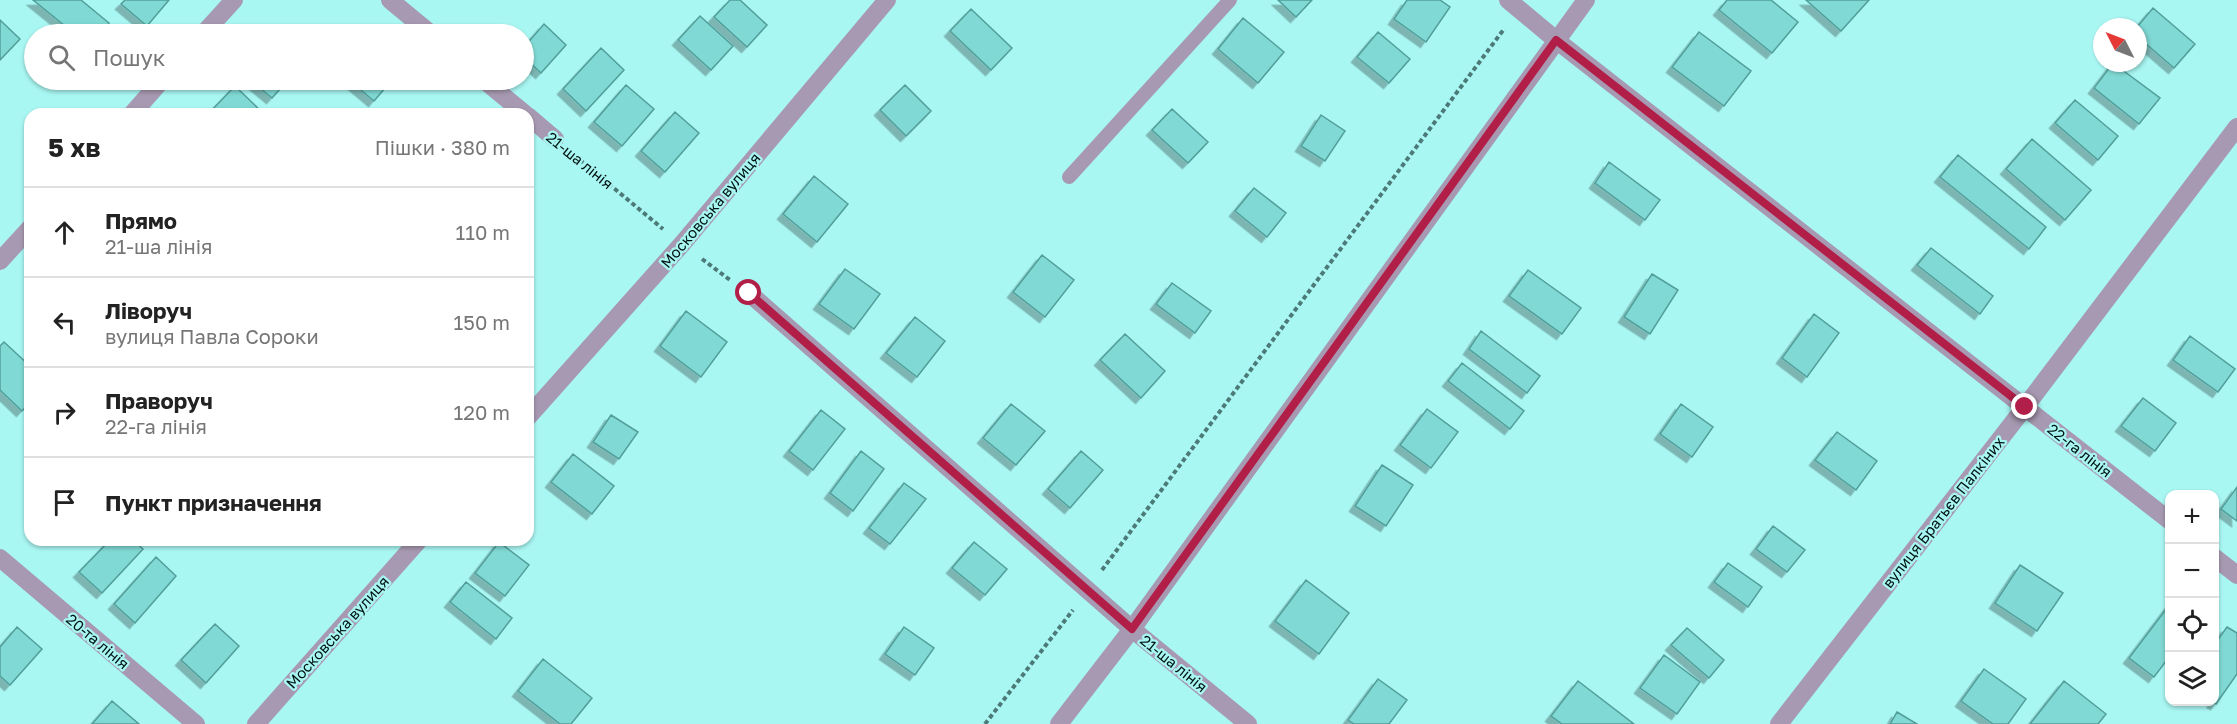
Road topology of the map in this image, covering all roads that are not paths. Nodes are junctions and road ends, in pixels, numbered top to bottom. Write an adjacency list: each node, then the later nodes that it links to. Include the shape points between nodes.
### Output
1 (234, 0): 7 (street)
2 (390, 0): 8 (street)
3 (887, 0): 22 (street, Московська вулиця, via 682,244)
4 (1230, 0): 17 (lane)
5 (1586, 0): 9 (street)
6 (1514, 5): 9 (street, 22-га лінія)
7 (212, 24)
8 (419, 24)
9 (1556, 40): 21 (street, 22-га лінія); 28 (street)
10 (153, 90): 12 (street)
11 (496, 90): 13 (street, 21-ша лінія)
12 (137, 108)
13 (518, 108)
14 (534, 121): 16 (street, 21-ша лінія)
15 (2237, 127): 21 (street, вулиця Братьєв Палкіних)
16 (555, 139)
17 (1069, 177)
18 (24, 235): 19 (street)
19 (0, 261)
20 (749, 293): 28 (street, 21-ша лінія)
21 (2025, 407): 23 (street, 22-га лінія); 33 (street, вулиця Братьєв Палкіних)
22 (534, 410)
23 (2165, 518)
24 (414, 546): 30 (street, Московська вулиця)
25 (0, 558): 29 (street, 20-та лінія)
26 (2219, 561): 27 (street)
27 (2237, 575)
28 (1132, 629): 31 (street); 32 (street, 21-ша лінія)
29 (196, 724)
30 (256, 724)
31 (1059, 724)
32 (1248, 724)
33 (1779, 724)

